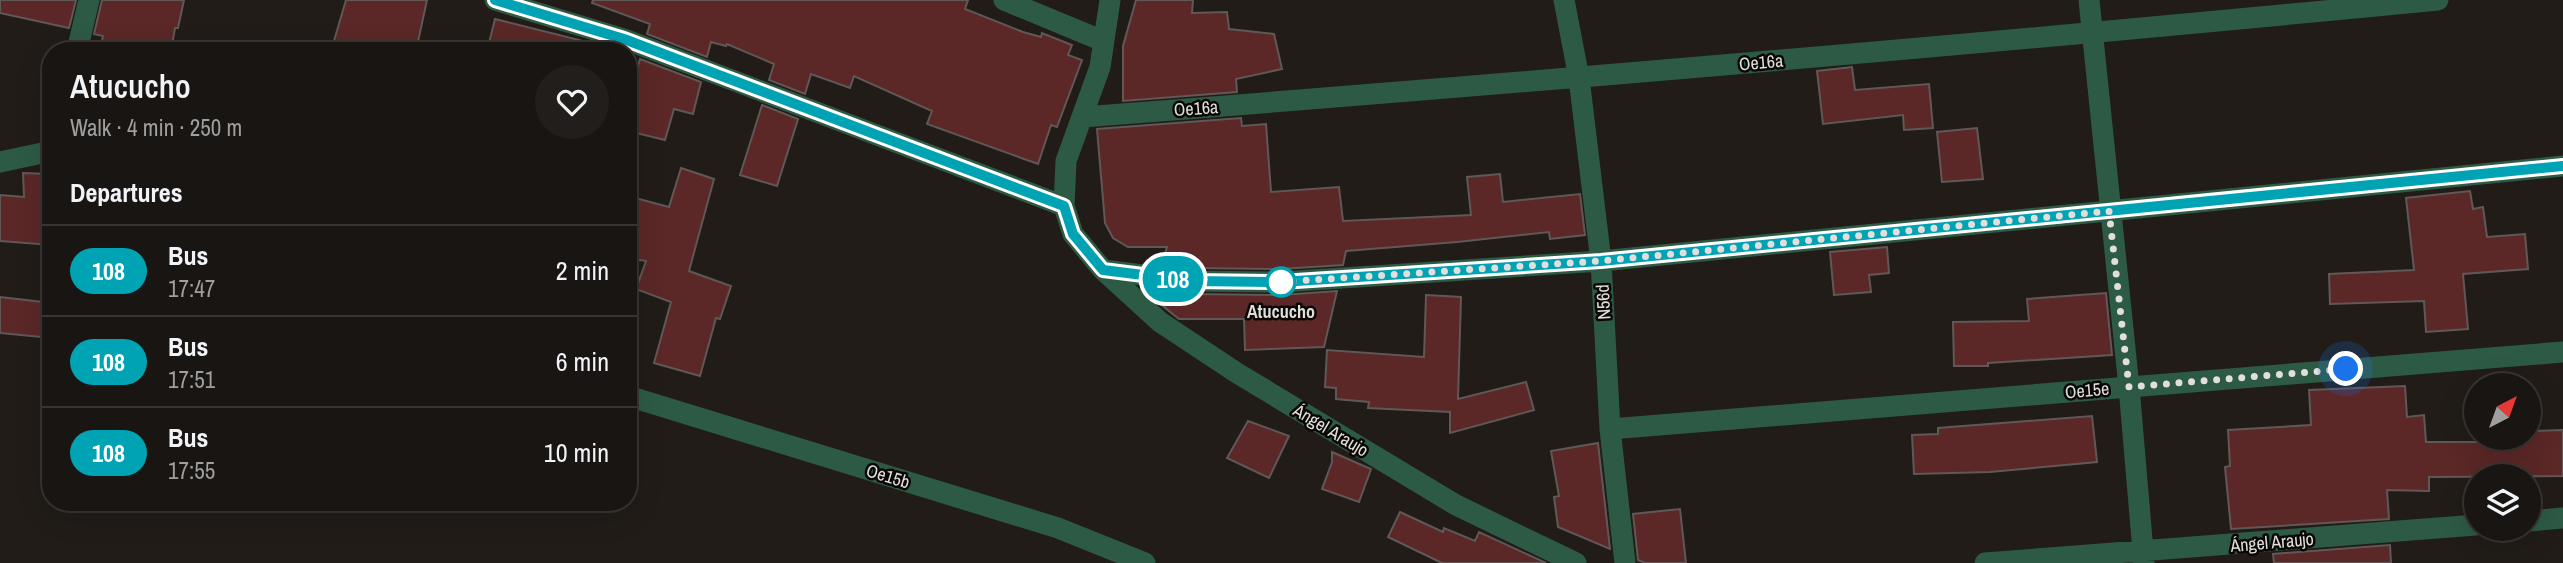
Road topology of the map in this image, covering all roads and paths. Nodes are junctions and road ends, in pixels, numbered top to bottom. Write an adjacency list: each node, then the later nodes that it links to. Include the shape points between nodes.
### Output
1 (89, 0): 10 (street)
2 (495, 0): 11 (street)
3 (1004, 0): 9 (street)
4 (1110, 0): 9 (street)
5 (1564, 0): 13 (street, N56d)
6 (2089, 0): 8 (street)
7 (2438, 0): 8 (street, Oe16a)
8 (2094, 33): 13 (street, Oe16a); 19 (street)
9 (1103, 41): 14 (street, via 1100,67)
10 (79, 42)
11 (632, 42)
12 (637, 44): 18 (street)
13 (1579, 78): 14 (street, Oe16a); 20 (street, N56d)
14 (1083, 117): 18 (street, via 1066,161)
15 (42, 154): 16 (street)
16 (0, 162)
17 (2563, 166): 19 (street)
18 (1064, 206): 21 (street, Ángel Araujo, via 1073,234)
19 (2109, 211): 20 (street); 23 (street)
20 (1601, 261): 21 (street, via 1281,282 1191,281); 25 (street, N56d)
21 (1103, 270): 31 (street, Ángel Araujo, via 1160,322 1237,373 1456,505)
22 (2563, 352): 23 (street, Oe15e)
23 (2129, 387): 25 (street, Oe15e); 29 (street)
24 (637, 399): 30 (street, Oe15b, via 1058,528)
25 (1610, 429): 32 (street, N56d)
26 (2563, 518): 27 (street)
27 (2541, 520)
28 (2464, 526): 29 (street, Ángel Araujo)
29 (2143, 557): 33 (street, Ángel Araujo)
30 (1145, 563)
31 (1576, 563)
32 (1625, 563)
33 (1985, 563)

